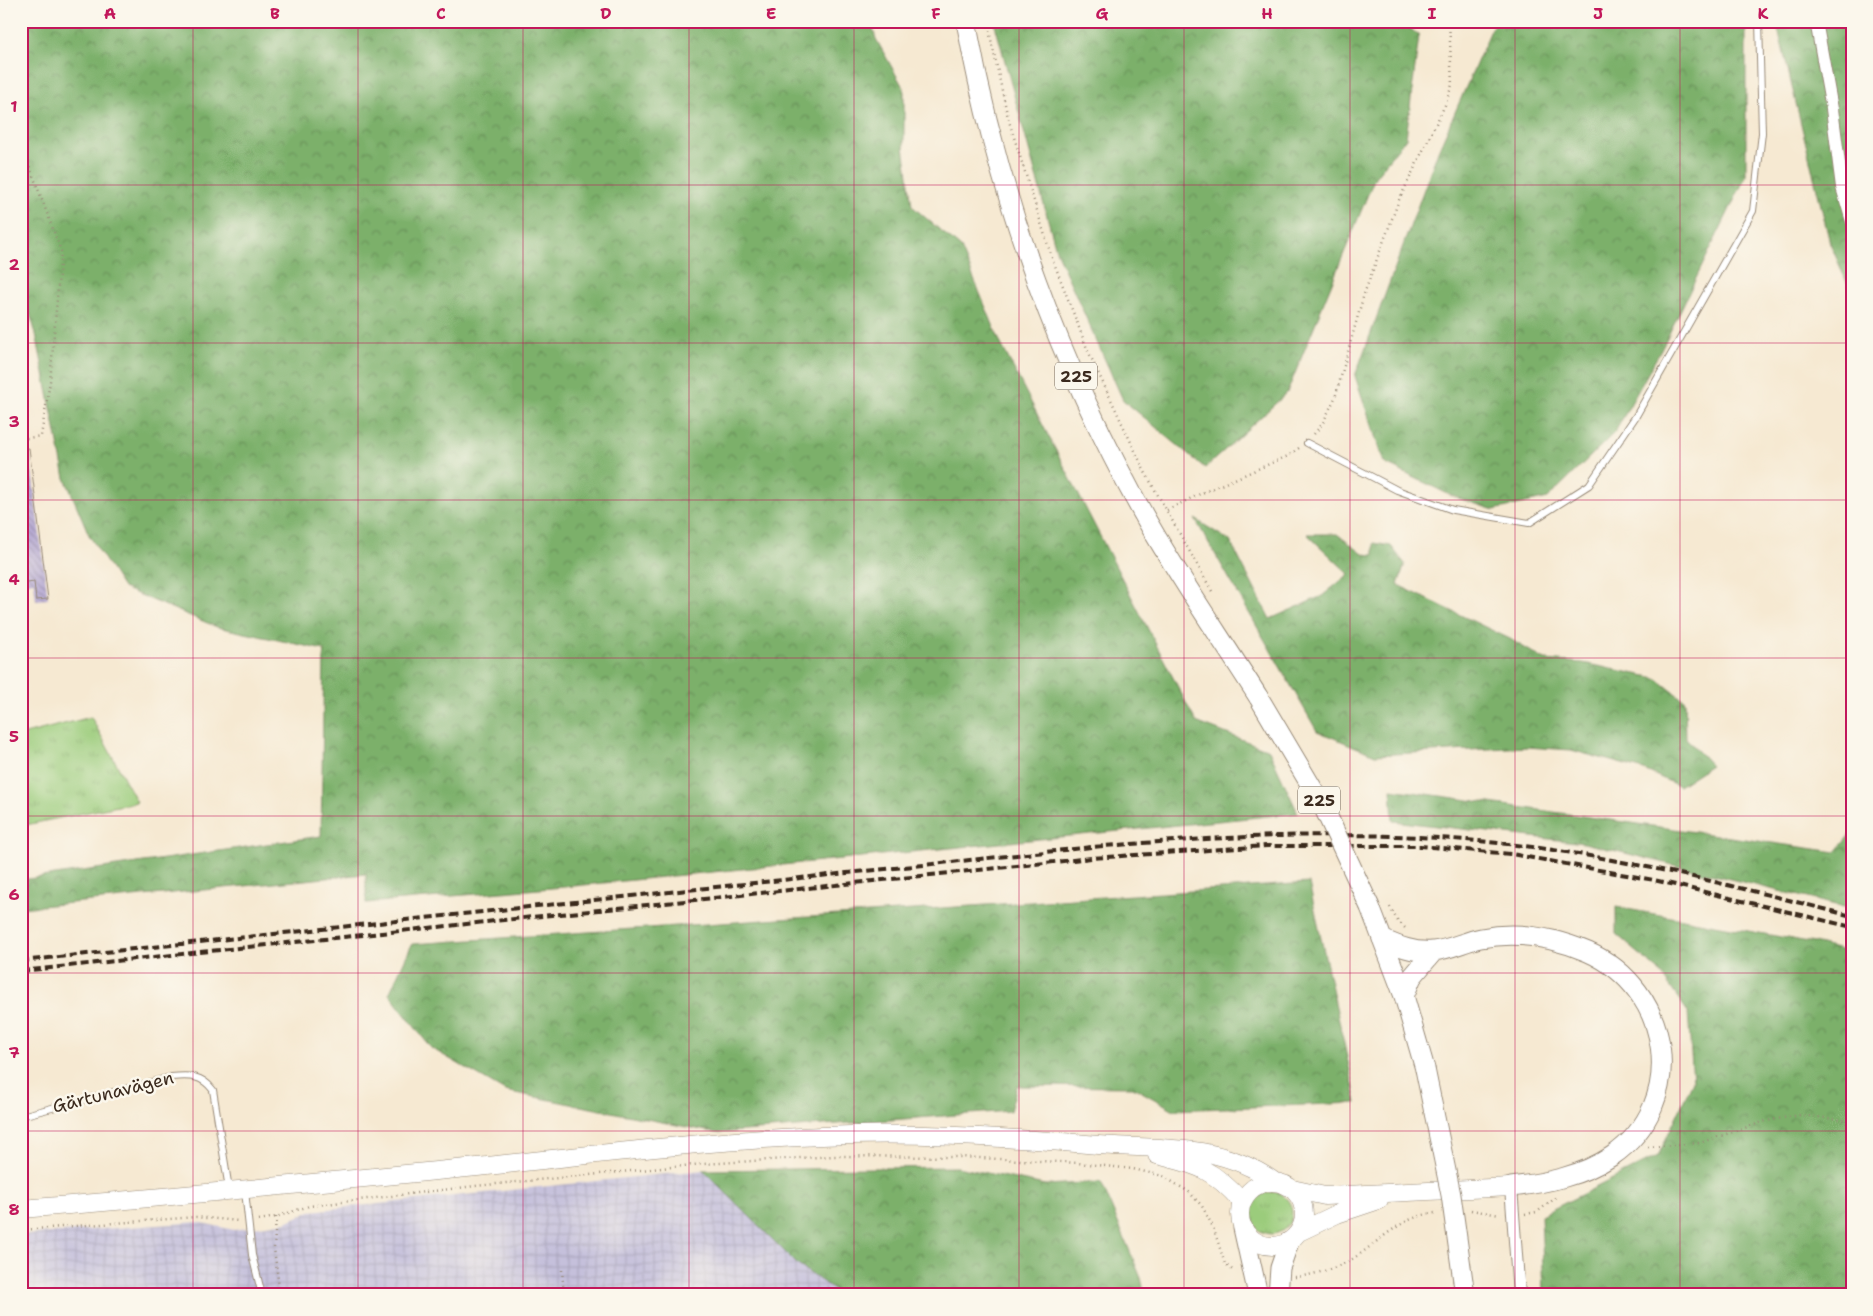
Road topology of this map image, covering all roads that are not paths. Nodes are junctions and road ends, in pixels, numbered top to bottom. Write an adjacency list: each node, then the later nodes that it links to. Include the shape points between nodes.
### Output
1 (966, 21): 6 (main road, 225, bridge, via 1000,167 1022,238 1061,342 1112,454 1151,526 1259,698 1379,904)
2 (1759, 21): 5 (lane, via 1762,133 1753,211 1636,416 1589,485 1529,523 1445,507 1397,490)
3 (1816, 21): 4 (street, via 1842,186)
4 (1852, 221)
5 (1307, 443)
6 (1382, 939): 7 (main road, via 1410,949); 8 (main road, 225)
7 (1434, 951): 8 (main road, via 1412,977); 12 (main road, via 1482,938 1505,936 1526,936 1568,944 1590,953 1620,972 1644,999 1654,1019 1662,1053 1657,1088 1651,1108 1628,1142 1600,1163 1573,1175)
8 (1404, 996): 21 (main road, 225, bridge, via 1425,1069 1451,1195)
9 (25, 1115): 14 (lane, Gärtunavägen, via 171,1076 194,1076 206,1081 213,1090 217,1124)
10 (1124, 1147): 11 (street, via 1201,1151 1239,1161); 14 (street, via 934,1135 850,1135 695,1144); 16 (street, via 1209,1171)
11 (1275, 1182): 13 (street); 16 (street, via 1255,1186)
12 (1511, 1187): 15 (street); 26 (street)
13 (1292, 1189): 15 (street, via 1324,1196); 19 (street, via 1304,1209 1304,1221)
14 (237, 1192): 17 (street); 22 (lane, Gärtunavägen, via 249,1222 252,1254)
15 (1412, 1193): 19 (street, via 1370,1202 1337,1214)
16 (1242, 1202): 18 (street)
17 (21, 1209)
18 (1243, 1228): 19 (street, via 1258,1243 1279,1246); 25 (main road)
19 (1294, 1237): 20 (main road)
20 (1278, 1286)
21 (1464, 1288)
22 (262, 1295)
23 (629, 1295): 24 (lane)
24 (659, 1295)
25 (1258, 1295)
26 (1519, 1295)

